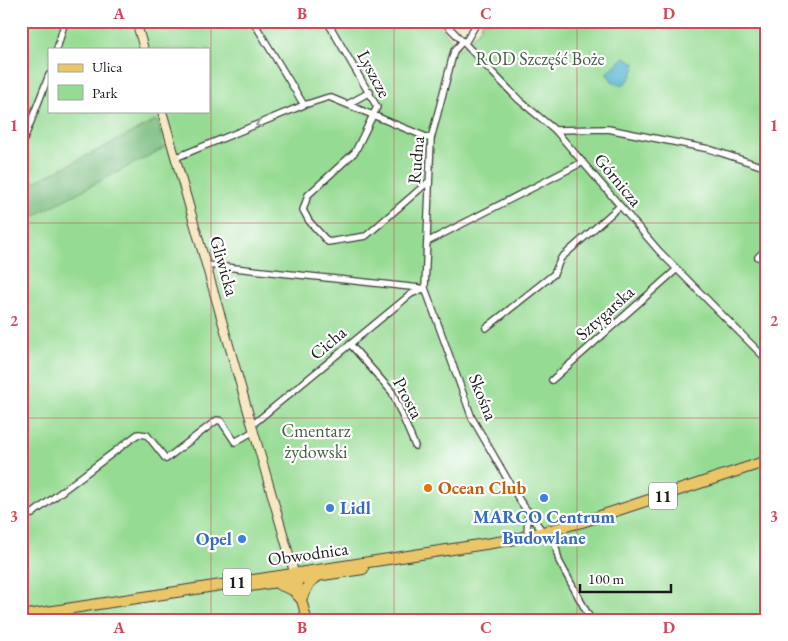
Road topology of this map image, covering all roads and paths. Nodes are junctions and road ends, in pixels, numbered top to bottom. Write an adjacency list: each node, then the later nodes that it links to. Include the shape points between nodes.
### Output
1 (65, 21): 8 (street)
2 (136, 21): 9 (street)
3 (252, 21): 13 (street)
4 (327, 21): 11 (street, Lyszcze)
5 (443, 21): 7 (street, Górnicza)
6 (478, 21): 7 (street, Rudna)
7 (464, 42): 16 (street, Górnicza, via 519,100); 17 (street, Rudna, via 454,51)
8 (57, 48)
9 (144, 48)
10 (48, 78): 18 (street)
11 (370, 92): 12 (street); 15 (street, Lyszcze, via 377,107)
12 (348, 104): 13 (street, via 329,97); 15 (street)
13 (304, 105): 19 (street, one-way to 19)
14 (162, 112): 19 (street, Gliwicka)
15 (374, 115): 17 (street); 22 (street, via 355,152 315,186 304,201 303,210 319,233 334,242 366,236)
16 (555, 130): 20 (street, Górnicza); 21 (street, via 608,129 709,150)
17 (431, 139): 22 (street, Rudna)
18 (21, 147)
19 (175, 158): 27 (street, Gliwicka)
20 (584, 162): 23 (street, Górnicza); 24 (street)
21 (767, 168)
22 (428, 182): 24 (street, Rudna)
23 (620, 206): 28 (street, Górnicza); 30 (street, via 561,258 554,274)
24 (427, 242): 29 (street, Rudna)
25 (767, 248): 26 (street)
26 (758, 257)
27 (208, 265): 29 (street); 34 (street, Gliwicka)
28 (677, 269): 32 (street, Górnicza); 33 (street, Sztygarska)
29 (425, 288): 31 (street, Cicha, via 410,294); 37 (street, Skośna, via 472,418)
30 (486, 328)
31 (350, 344): 34 (street, Cicha); 35 (street, Prosta, via 392,392)
32 (767, 360)
33 (552, 380)
34 (253, 428): 38 (street, via 235,442 217,420 166,458 147,434 138,434); 42 (street, Gliwicka)
35 (415, 446)
36 (767, 461): 39 (highway, Obwodnica / 11)
37 (528, 511): 39 (street, Skośna); 40 (street)
38 (32, 514)
39 (547, 531): 40 (highway, Obwodnica / 11); 49 (street, Skośna, via 559,561)
40 (528, 536): 41 (highway, Obwodnica / 11)
41 (481, 545): 42 (highway, Obwodnica / 11); 43 (highway, Obwodnica / 11, via 413,561)
42 (295, 576): 43 (highway, Obwodnica / 11); 44 (highway, Obwodnica / 11); 45 (main road, Gliwicka); 46 (highway, Obwodnica / 11)
43 (317, 577): 45 (highway, via 310,582)
44 (274, 583): 45 (highway, via 292,590); 47 (highway, Obwodnica / 11, via 50,614)
45 (301, 599): 48 (main road, Gliwicka)
46 (21, 616)
47 (31, 620)
48 (306, 620)
49 (591, 620)

